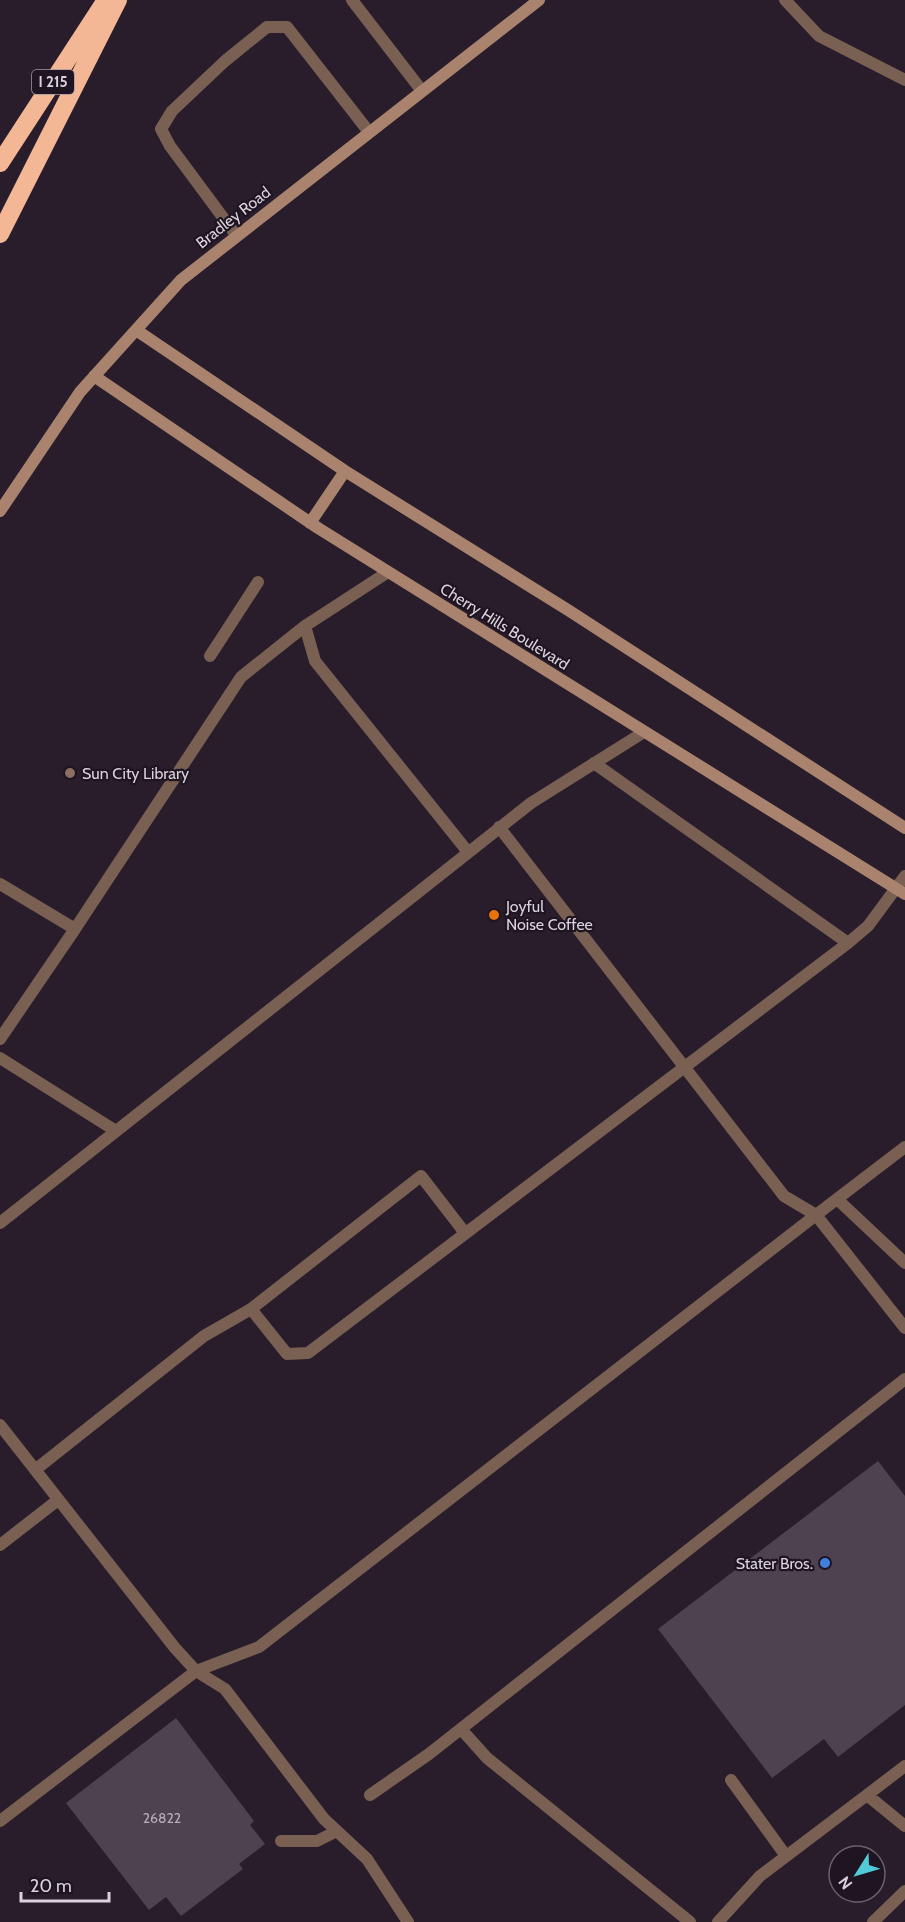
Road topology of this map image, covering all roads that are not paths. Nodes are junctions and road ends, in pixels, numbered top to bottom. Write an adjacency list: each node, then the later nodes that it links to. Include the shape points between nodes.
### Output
1 (106, 0): 9 (highway, I 215)
2 (118, 0): 10 (highway)
3 (352, 0): 7 (lane)
4 (539, 0): 7 (street, Bradley Road)
5 (785, 0): 6 (lane, via 819,36)
6 (905, 80)
7 (422, 91): 8 (street, Bradley Road)
8 (369, 132): 11 (street, Bradley Road); 11 (lane, via 287,27 267,27 172,111 161,129)
9 (0, 163)
10 (0, 234)
11 (236, 235): 12 (street, Bradley Road, via 181,280)
12 (136, 330): 13 (street, Bradley Road); 14 (street)
13 (94, 376): 15 (street, Bradley Road); 16 (street, Cherry Hills Boulevard)
14 (345, 471): 16 (street); 24 (street)
15 (0, 511)
16 (310, 523): 17 (street, Cherry Hills Boulevard)
17 (388, 572): 19 (lane); 21 (street, Cherry Hills Boulevard)
18 (258, 582): 20 (lane)
19 (305, 626): 25 (lane, via 315,661); 29 (lane, via 241,677)
20 (210, 656)
21 (644, 732): 22 (lane); 28 (street, Cherry Hills Boulevard)
22 (594, 763): 23 (lane); 30 (lane)
23 (499, 827): 25 (lane); 33 (lane)
24 (905, 828)
25 (468, 852): 34 (lane)
26 (905, 876): 28 (lane)
27 (0, 884): 29 (lane)
28 (899, 891): 30 (lane)
29 (75, 929): 31 (lane)
30 (848, 943): 33 (lane)
31 (0, 1039)
32 (0, 1058): 34 (lane)
33 (685, 1067): 37 (lane, via 784,1196); 39 (lane)
34 (116, 1131): 38 (lane)
35 (905, 1147): 36 (lane)
36 (837, 1199): 37 (lane); 40 (lane)
37 (816, 1215): 42 (lane); 48 (lane, via 259,1647)
38 (0, 1223)
39 (465, 1233): 41 (lane, via 308,1353 287,1354); 41 (lane, via 421,1176)
40 (905, 1263)
41 (251, 1308): 45 (lane, via 204,1336)
42 (905, 1328)
43 (905, 1379): 49 (lane)
44 (0, 1425): 45 (lane)
45 (35, 1470): 46 (lane)
46 (58, 1500): 47 (lane); 48 (lane)
47 (0, 1545)
48 (196, 1671): 54 (lane); 56 (lane, via 225,1689)
49 (461, 1729): 52 (lane); 61 (lane, via 487,1758)
50 (905, 1766): 53 (lane)
51 (731, 1780): 58 (lane)
52 (370, 1795)
53 (867, 1795): 55 (lane); 58 (lane)
54 (0, 1821)
55 (905, 1826)
56 (337, 1831): 57 (lane, via 317,1841); 60 (lane, via 367,1859)
57 (281, 1841)
58 (786, 1856): 62 (lane, via 760,1876)
59 (905, 1892): 63 (lane)
60 (408, 1922)
61 (690, 1922)
62 (718, 1922)
63 (873, 1922)

